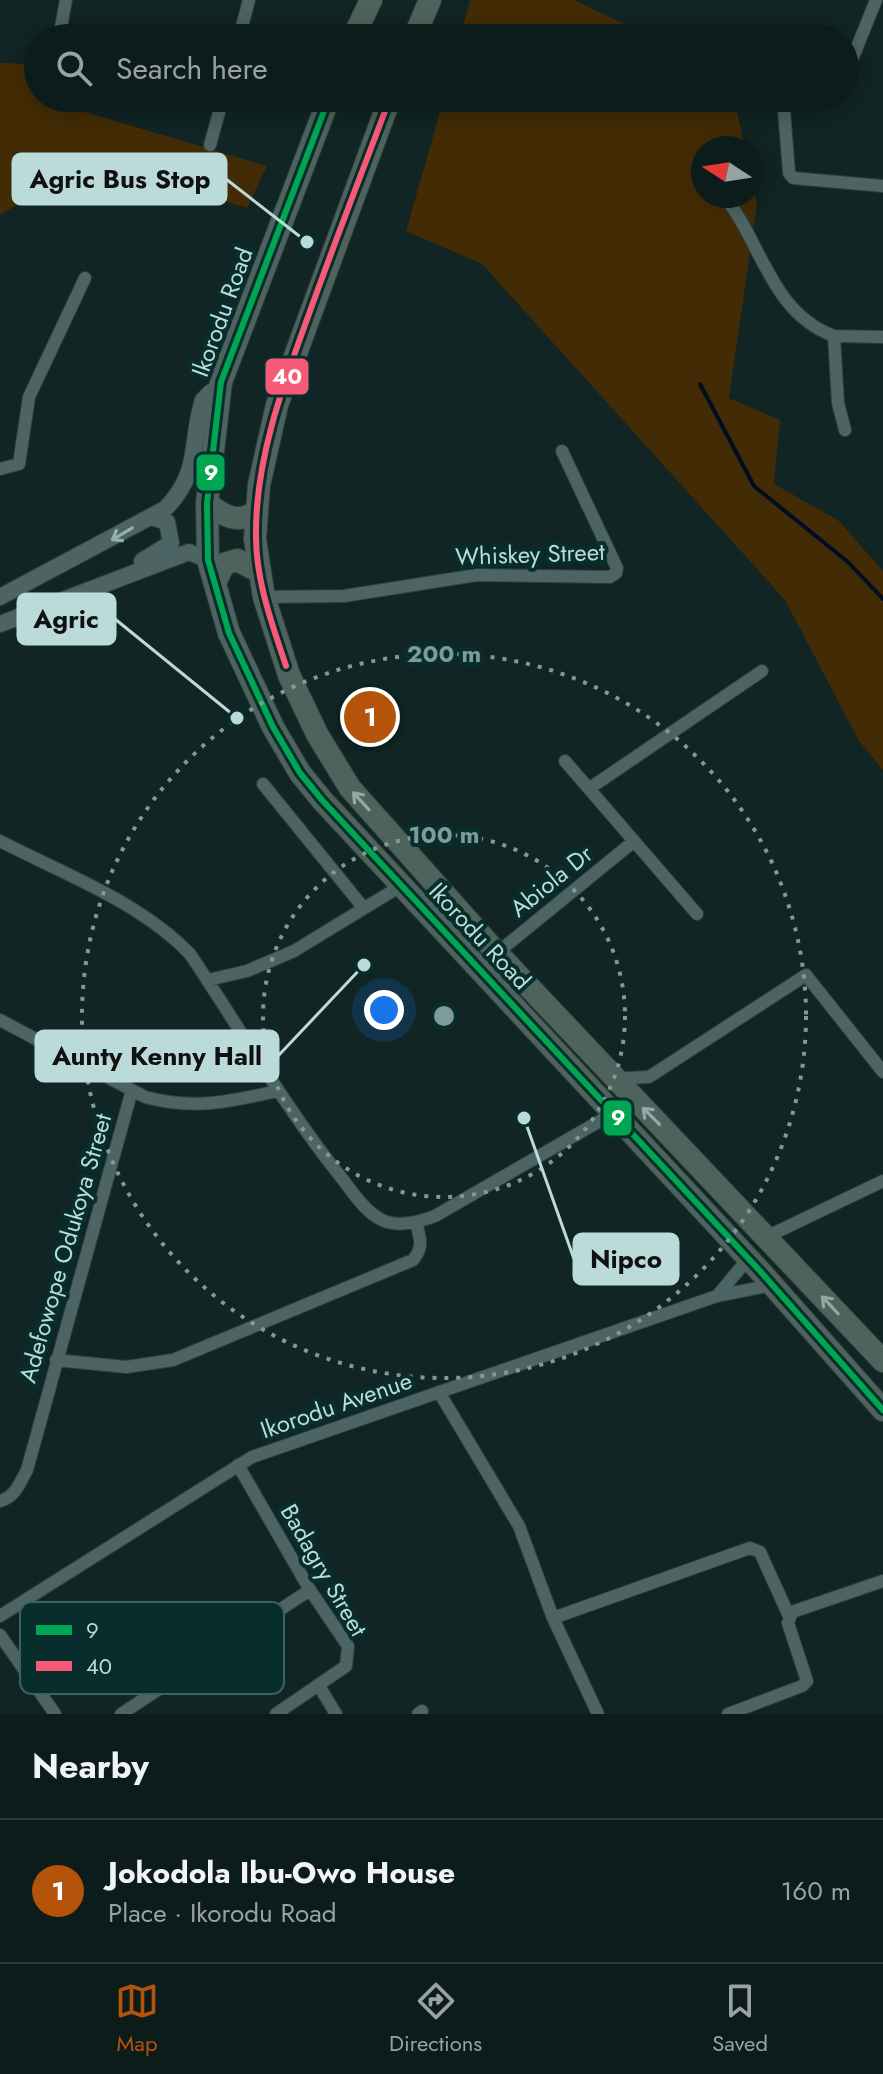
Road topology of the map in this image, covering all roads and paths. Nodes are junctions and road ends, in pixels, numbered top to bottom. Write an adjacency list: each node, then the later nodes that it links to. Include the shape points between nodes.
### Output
1 (66, 0): 6 (street)
2 (249, 0): 7 (street)
3 (371, 0): 8 (highway)
4 (430, 0): 9 (highway)
5 (876, 0): 10 (street)
6 (62, 24)
7 (243, 24)
8 (360, 24)
9 (420, 24)
10 (859, 42)
11 (219, 112): 15 (street)
12 (324, 112): 21 (highway, Ikorodu Road)
13 (385, 112): 26 (highway, Ikorodu Road, via 277,405)
14 (784, 112): 16 (street, via 793,178)
15 (210, 145)
16 (883, 186)
17 (731, 208): 19 (street, via 780,293 802,318)
18 (85, 278): 24 (street, via 29,397 19,464)
19 (834, 336): 20 (street); 22 (street)
20 (883, 337)
21 (220, 391): 25 (highway, Ikorodu Road); 27 (street, via 203,400 183,491)
22 (845, 430)
23 (562, 451): 33 (street, Whiskey Street, via 617,568 610,577 477,575 344,596)
24 (0, 469)
25 (207, 503): 26 (highway, via 236,519); 28 (highway, Ikorodu Road)
26 (257, 511): 29 (highway, Ikorodu Road)
27 (151, 517): 31 (street, one-way to 31); 32 (street, via 167,522 168,547)
28 (208, 560): 30 (highway, Ikorodu Road); 32 (street, via 189,552)
29 (260, 572): 30 (highway, via 237,560 224,564); 33 (highway, Ikorodu Road)
30 (215, 583): 41 (highway, Ikorodu Road, via 243,666 284,747 322,800)
31 (0, 597)
32 (73, 597): 34 (street)
33 (264, 597): 44 (highway, Ikorodu Road, one-way to 33, via 350,788 330,758 289,675)
34 (0, 624)
35 (762, 671): 38 (street)
36 (565, 761): 38 (street)
37 (263, 784): 42 (street)
38 (590, 788): 40 (street)
39 (0, 841): 45 (street, via 151,919 190,954)
40 (633, 842): 43 (street); 44 (street, Abiola Dr)
41 (399, 887): 42 (street); 51 (highway, Ikorodu Road)
42 (362, 906): 45 (street, via 313,942 270,962)
43 (697, 914)
44 (497, 953): 48 (highway, Ikorodu Road)
45 (208, 980): 50 (street)
46 (0, 1020): 49 (street)
47 (883, 1072): 48 (street, via 806,975 649,1077)
48 (618, 1083): 54 (highway, Ikorodu Road, one-way to 48)
49 (132, 1090): 50 (street, via 160,1101 203,1106); 58 (street, Adefowope Odukoya Street)
50 (277, 1091): 53 (street, via 373,1213 384,1221)
51 (612, 1114): 53 (street, via 461,1204); 55 (highway, Ikorodu Road)
52 (883, 1181): 54 (street)
53 (416, 1222): 58 (street, via 421,1242 413,1260 173,1360 126,1367)
54 (764, 1238): 59 (highway, Ikorodu Road, one-way to 54)
55 (748, 1259): 56 (highway, Ikorodu Road); 57 (street)
56 (772, 1285): 57 (street, Ikorodu Avenue); 61 (highway, Ikorodu Road)
57 (717, 1296): 60 (street, Ikorodu Avenue)
58 (56, 1360): 63 (street, Adefowope Odukoya Street, via 27,1470 17,1489)
59 (883, 1361)
60 (439, 1392): 62 (street, Ikorodu Avenue); 71 (street, via 519,1526)
61 (883, 1410)
62 (238, 1465): 65 (street, Badagry Street); 66 (street, Ikorodu Avenue)
63 (0, 1501)
64 (883, 1581): 70 (street)
65 (310, 1590): 68 (street); 74 (street, Badagry Street, via 348,1646 346,1666)
66 (22, 1602)
67 (20, 1603): 69 (street, Ikorodu Avenue)
68 (284, 1607)
69 (0, 1616)
70 (789, 1616): 71 (street, via 760,1552 750,1548); 82 (street, via 807,1681)
71 (553, 1618): 81 (street)
72 (0, 1635): 73 (street)
73 (20, 1664)
74 (319, 1686): 79 (street, Badagry Street); 80 (street)
75 (41, 1694): 77 (street)
76 (151, 1694): 78 (street)
77 (55, 1714)
78 (121, 1714)
79 (276, 1714)
80 (336, 1714)
81 (598, 1714)
82 (728, 1714)

